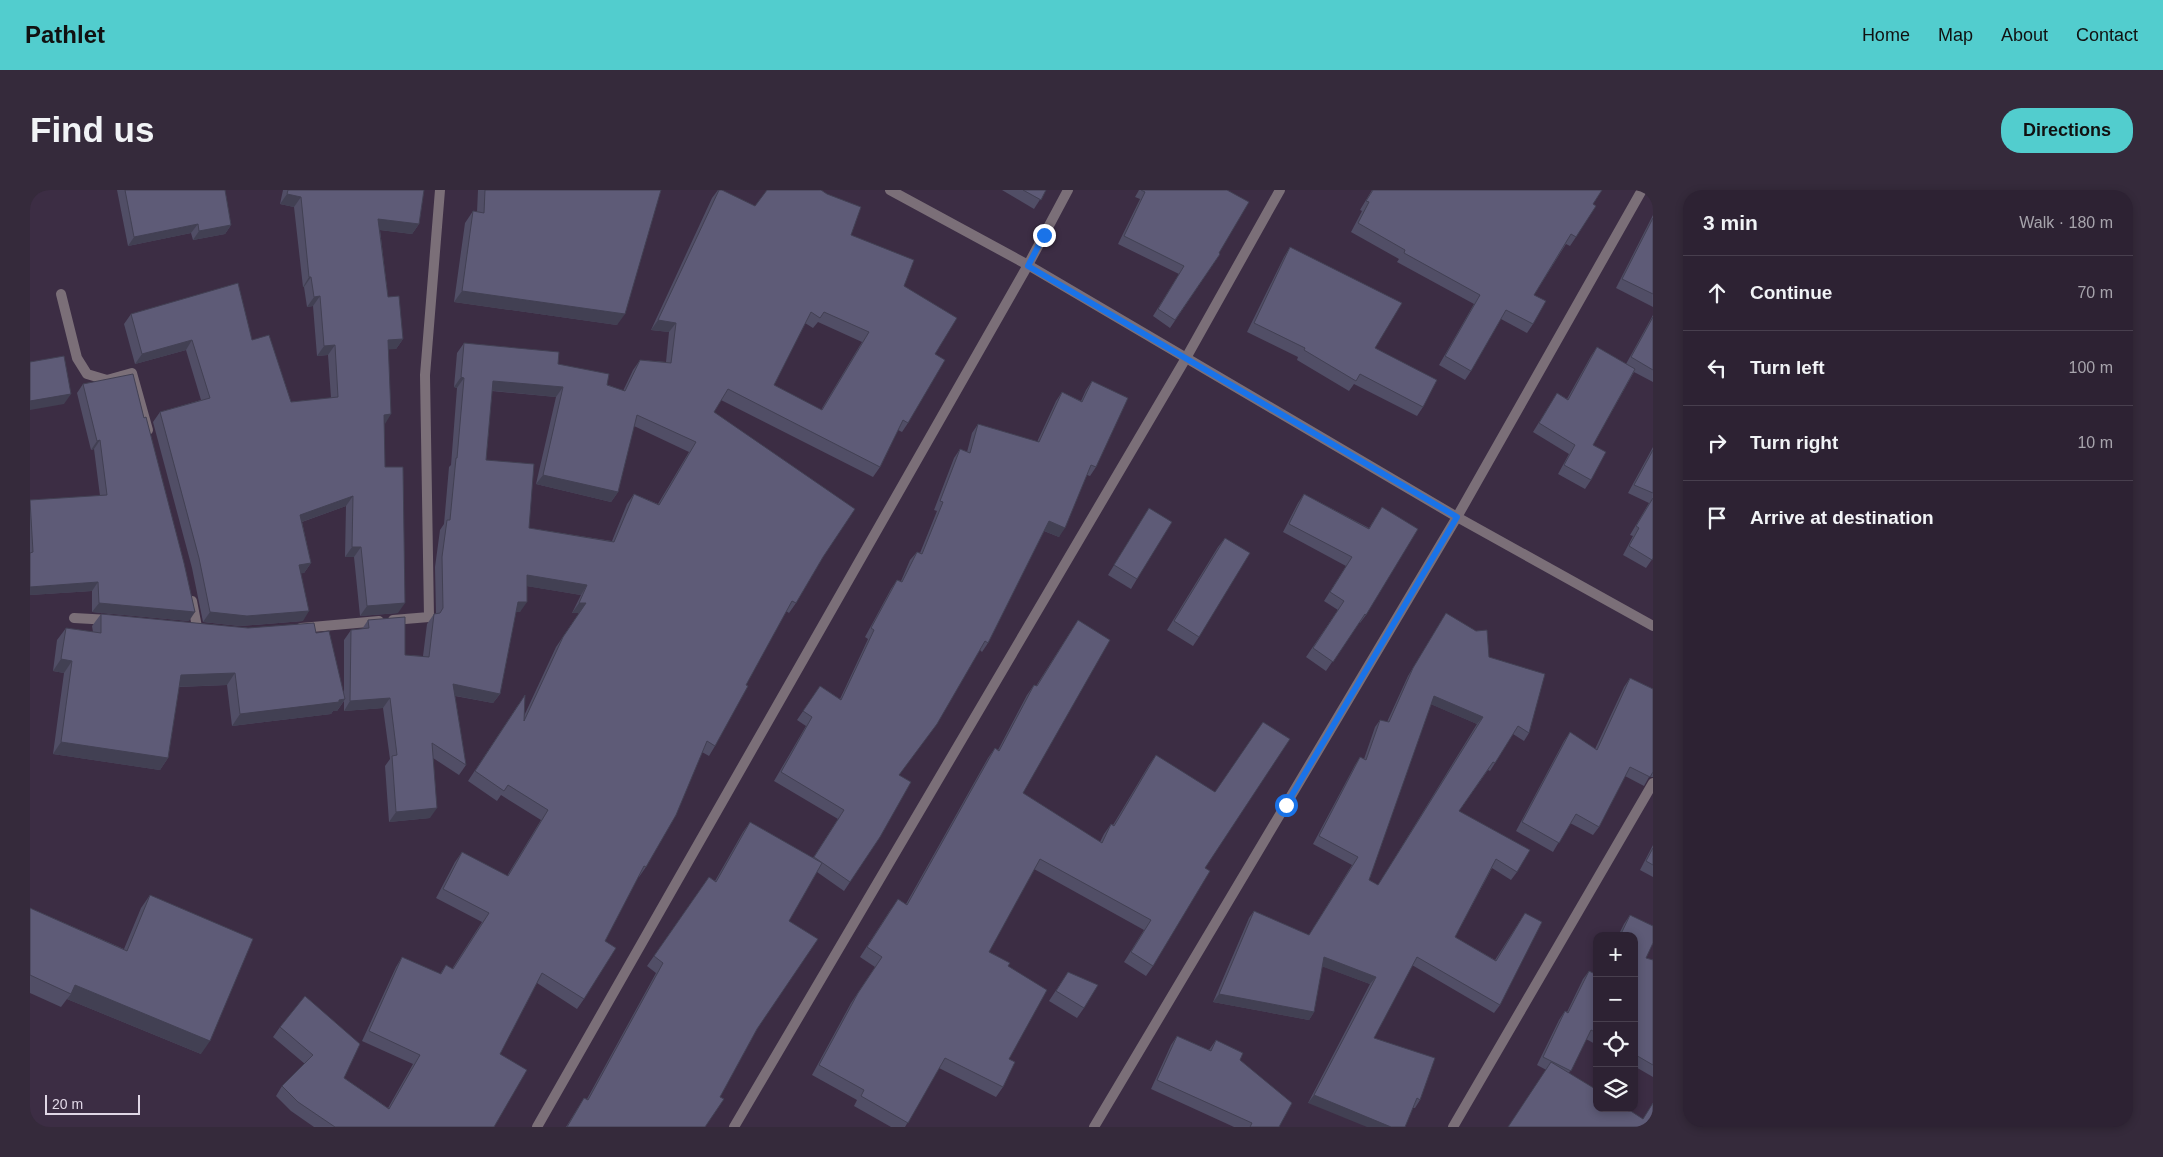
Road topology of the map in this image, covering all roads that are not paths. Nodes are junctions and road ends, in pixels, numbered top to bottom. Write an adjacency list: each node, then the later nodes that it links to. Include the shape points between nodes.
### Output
1 (440, 190): 16 (street, via 425,375 430,617)
2 (890, 190): 6 (street)
3 (1068, 190): 6 (street)
4 (1280, 190): 8 (street)
5 (1642, 190): 10 (street)
6 (1028, 266): 8 (street); 18 (street)
7 (61, 294): 9 (street, via 77,358 86,374 107,380 132,373)
8 (1186, 358): 10 (street); 19 (street)
9 (149, 436)
10 (1457, 517): 14 (street); 20 (street)
11 (189, 589): 15 (street)
12 (74, 618): 13 (street)
13 (123, 620)
14 (1653, 626)
15 (197, 627)
16 (290, 629)
17 (1653, 783): 21 (street)
18 (537, 1127)
19 (734, 1127)
20 (1094, 1127)
21 (1453, 1127)

